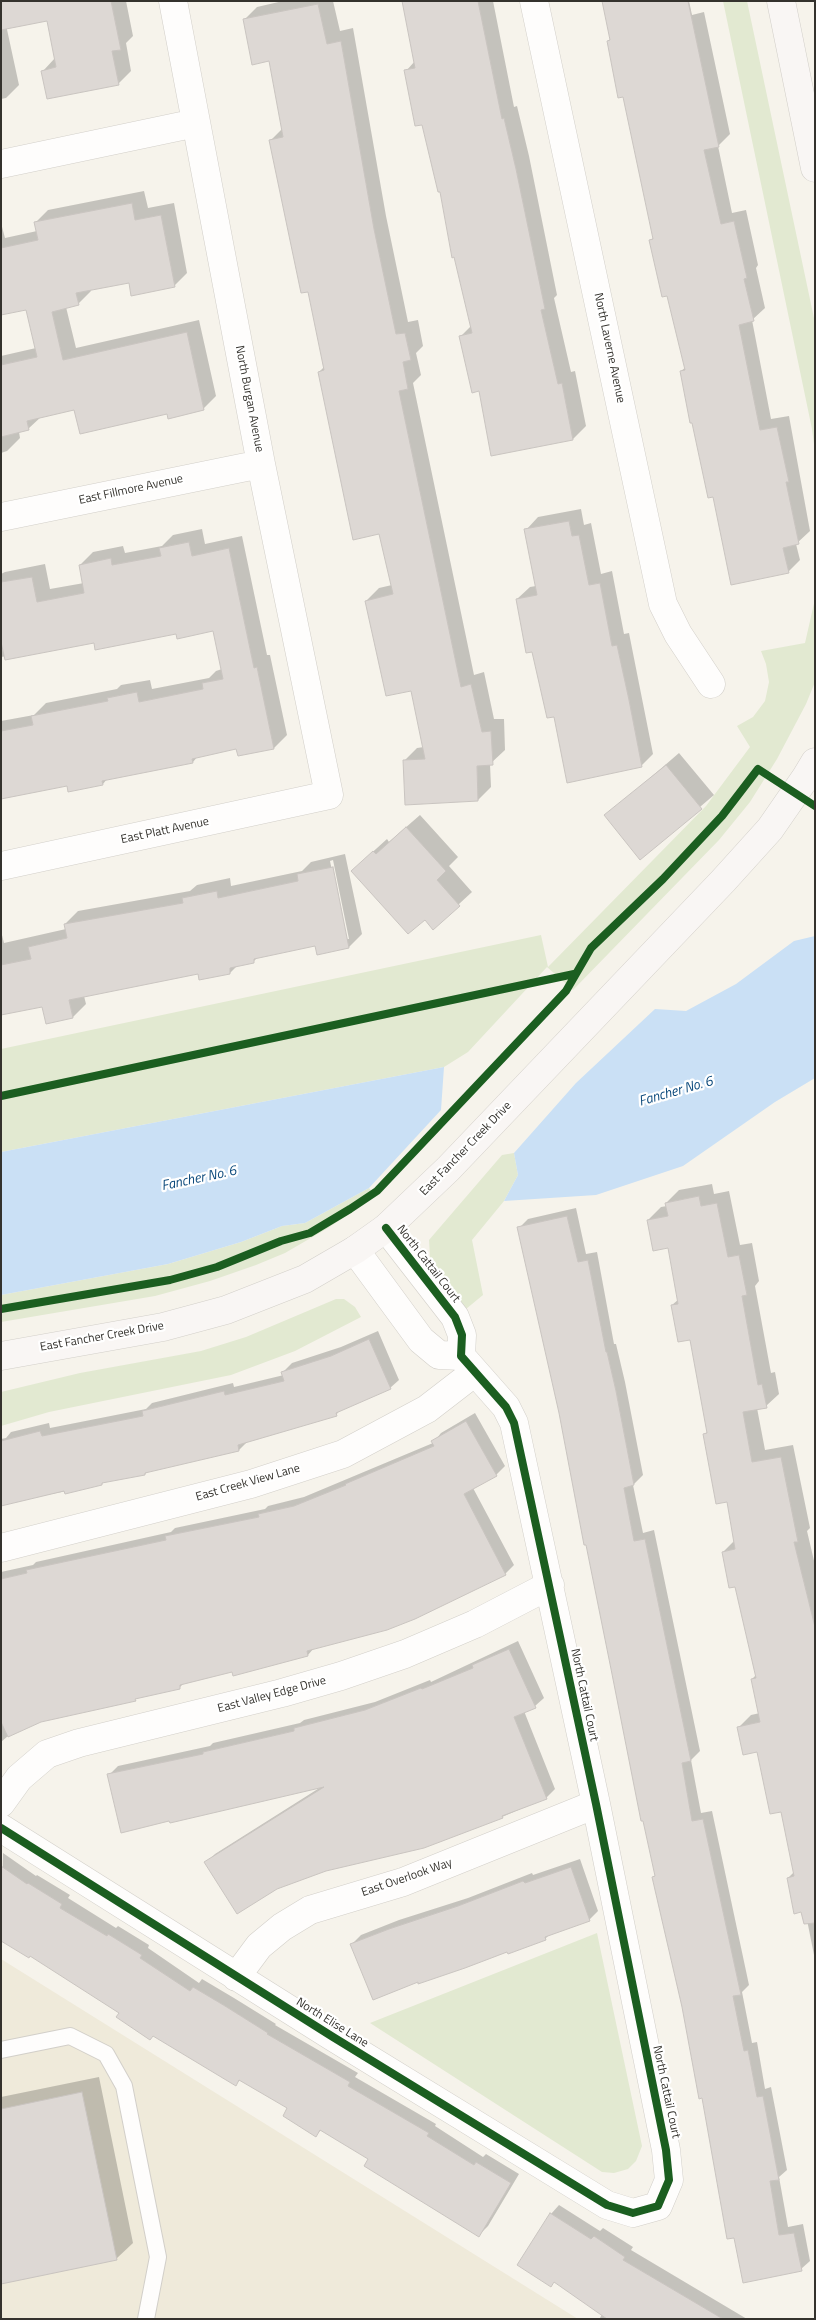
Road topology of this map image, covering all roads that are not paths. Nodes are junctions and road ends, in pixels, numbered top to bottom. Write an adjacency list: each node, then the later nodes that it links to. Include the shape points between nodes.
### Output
1 (173, 1): 4 (street, North Burgan Avenue)
2 (534, 1): 9 (street, North Laverne Avenue, via 664,604 678,634)
3 (781, 1): 6 (street)
4 (196, 124): 5 (street); 7 (street, North Burgan Avenue)
5 (1, 164)
6 (815, 168)
7 (261, 464): 8 (street, East Fillmore Avenue); 11 (street, North Burgan Avenue)
8 (1, 517)
9 (711, 684)
10 (812, 774): 13 (street, East Fancher Creek Drive, via 770,829 723,881 448,1169)
11 (329, 795): 12 (street, East Platt Avenue)
12 (1, 866)
13 (386, 1228): 14 (street, East Fancher Creek Drive); 16 (street, North Cattail Court, via 455,1317)
14 (356, 1250): 15 (street, East Fancher Creek Drive, via 305,1279 226,1310 163,1327); 16 (street, via 421,1340 439,1355)
15 (1, 1356)
16 (468, 1364): 17 (street, East Creek View Lane, via 427,1409 342,1454 251,1484); 18 (street, North Cattail Court, via 506,1407 514,1423)
17 (1, 1548)
18 (550, 1585): 19 (street, East Valley Edge Drive, via 475,1624 405,1654 341,1676 47,1754 19,1778); 20 (street, North Cattail Court)
19 (1, 1803)
20 (596, 1804): 22 (street, East Overlook Way, via 412,1878 310,1910 282,1927 260,1946); 24 (street, North Cattail Court, via 666,2150 669,2180)
21 (1, 1828): 22 (street, North Elise Lane)
22 (236, 1977): 24 (street, North Elise Lane, via 606,2205 633,2213)
23 (1, 2050): 25 (lane, via 70,2036 106,2054 124,2086 158,2257)
24 (658, 2206)
25 (146, 2319)

